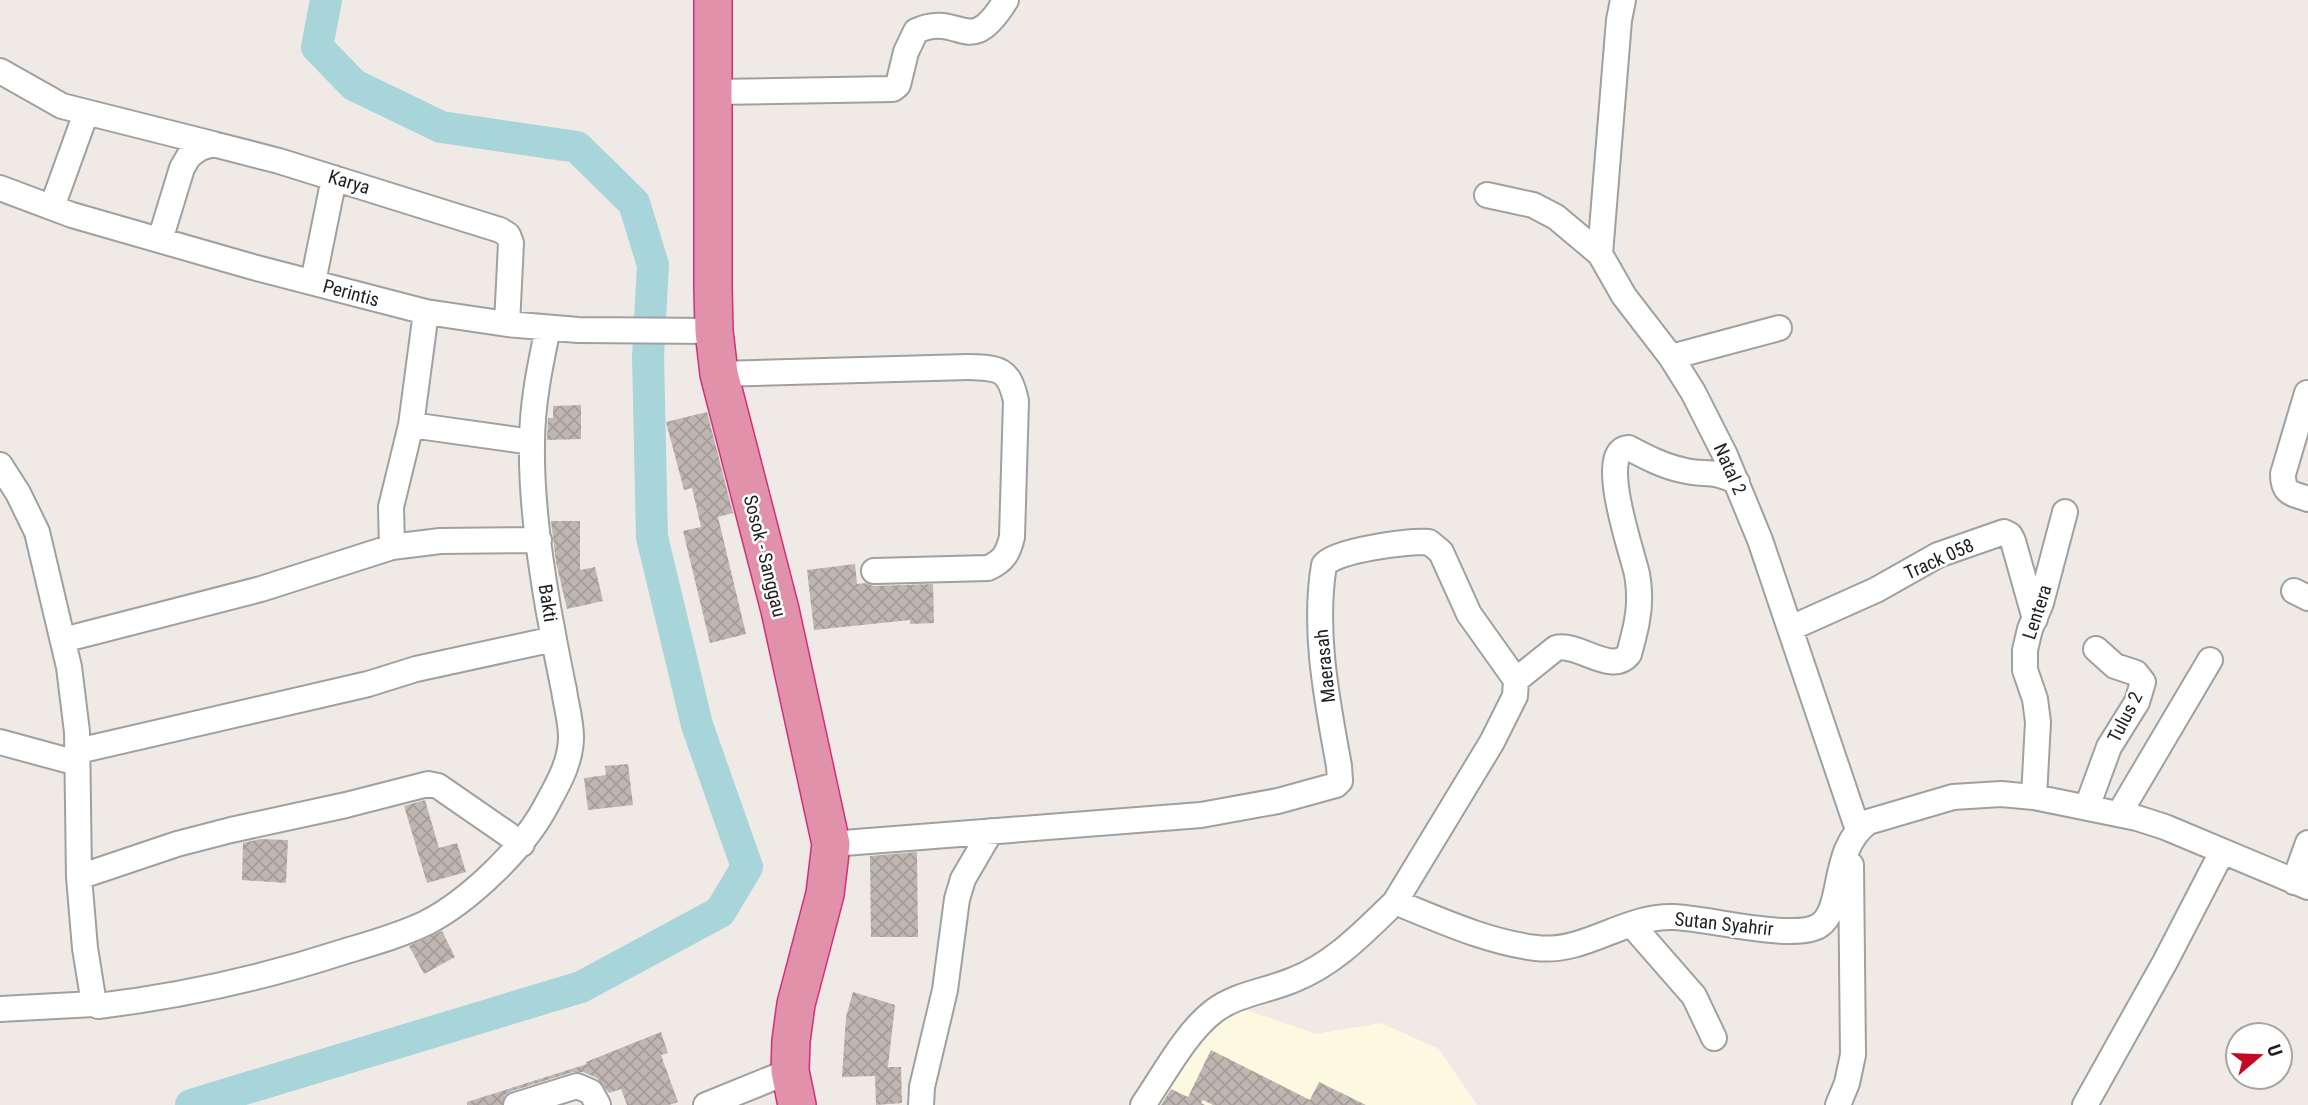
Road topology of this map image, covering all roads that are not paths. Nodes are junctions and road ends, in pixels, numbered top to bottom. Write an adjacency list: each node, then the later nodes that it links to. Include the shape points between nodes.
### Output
1 (713, 0): 5 (highway, Sosok - Sanggau)
2 (1006, 0): 5 (street, via 987,27 978,31 939,25 916,31 893,89)
3 (1623, 0): 13 (street)
4 (0, 71): 6 (street, Karya, via 62,106)
5 (714, 92): 19 (highway, Sosok - Sanggau)
6 (86, 113): 7 (street, Karya); 11 (street)
7 (213, 144): 8 (street, Karya); 12 (street, via 189,156)
8 (334, 178): 14 (street); 16 (street, Karya, via 508,236)
9 (0, 188): 11 (street, Perintis)
10 (1487, 195): 13 (street, Natal 2, via 1517,200 1556,217)
11 (52, 207): 12 (street, Perintis)
12 (160, 240): 14 (street, Perintis)
13 (1600, 254): 20 (street, Natal 2, via 1624,296)
14 (313, 282): 15 (street, Perintis)
15 (426, 312): 16 (street, Perintis); 23 (street)
16 (507, 324): 17 (street, Perintis)
17 (548, 328): 19 (street, Perintis); 24 (street, Bakti)
18 (1779, 328): 20 (street)
19 (714, 331): 21 (highway, Sosok - Sanggau)
20 (1671, 356): 26 (street, Natal 2)
21 (719, 374): 31 (street, via 968,367 1003,372 1012,383 1016,401 1013,537 1008,553 988,568); 47 (highway, Sosok - Sanggau, via 780,610)
22 (2307, 393): 27 (street, via 2283,485)
23 (411, 425): 24 (street); 30 (street, via 391,507)
24 (532, 442): 29 (street, Bakti)
25 (0, 465): 35 (street, via 37,532)
26 (1737, 482): 33 (street, Natal 2); 38 (street, via 1713,471 1664,465 1629,448 1618,452 1616,490 1639,597 1629,654 1618,662 1563,646)
27 (2308, 499)
28 (2065, 512): 32 (street, Lentera)
29 (539, 540): 30 (street, via 440,541); 34 (street, Bakti)
30 (391, 547): 35 (street, via 261,589)
31 (874, 570)
32 (2035, 619): 33 (street, Track 058, via 2013,541 2004,533 1938,555 1866,595); 41 (street, Lentera, via 2024,661 2037,708)
33 (1791, 628): 45 (street, Natal 2)
34 (554, 639): 40 (street, via 438,664); 48 (street, Bakti, via 570,721 570,752 543,812)
35 (63, 640): 40 (street)
36 (2096, 649): 42 (street, Tulus 2, via 2143,682 2137,702 2109,747)
37 (2210, 660): 43 (street)
38 (1516, 680): 44 (street, Maerasah, via 1469,614 1441,552 1429,542 1335,555 1324,565 1320,616 1339,766 1336,785 1201,815); 52 (street, via 1515,696 1492,742)
39 (0, 742): 40 (street)
40 (78, 757): 50 (street)
41 (2034, 797): 42 (street); 45 (street, via 1953,797 1868,822)
42 (2087, 807): 43 (street)
43 (2119, 814): 49 (street, via 2165,827)
44 (991, 831): 47 (street, Maerasah); 61 (street, via 963,879 957,899 945,990)
45 (1854, 835): 53 (street, Sutan Syahrir, via 1829,916 1810,930 1762,929 1673,916); 63 (street, Natal 2, via 1853,1055)
46 (2308, 843): 51 (street)
47 (831, 844): 57 (highway, Sosok - Sanggau, via 825,894 796,1004)
48 (514, 852): 50 (street, via 438,786 428,784 177,844); 54 (street, Bakti, via 452,906 426,923 386,939 178,994)
49 (2222, 852): 51 (street); 64 (street)
50 (79, 877): 54 (street)
51 (2301, 885)
52 (1395, 902): 53 (street, Sutan Syahrir, via 1459,928 1535,948 1574,946); 62 (street, via 1326,963 1295,980 1216,1009 1188,1040)
53 (1632, 925): 56 (street, via 1694,996)
54 (94, 1004): 55 (street, Bakti)
55 (0, 1009)
56 (1714, 1038)
57 (793, 1088): 60 (street)
58 (516, 1105): 59 (street, via 578,1086 591,1092)
59 (598, 1105)
60 (706, 1105)
61 (921, 1105)
62 (1143, 1105)
63 (1838, 1105)
64 (2085, 1105)

